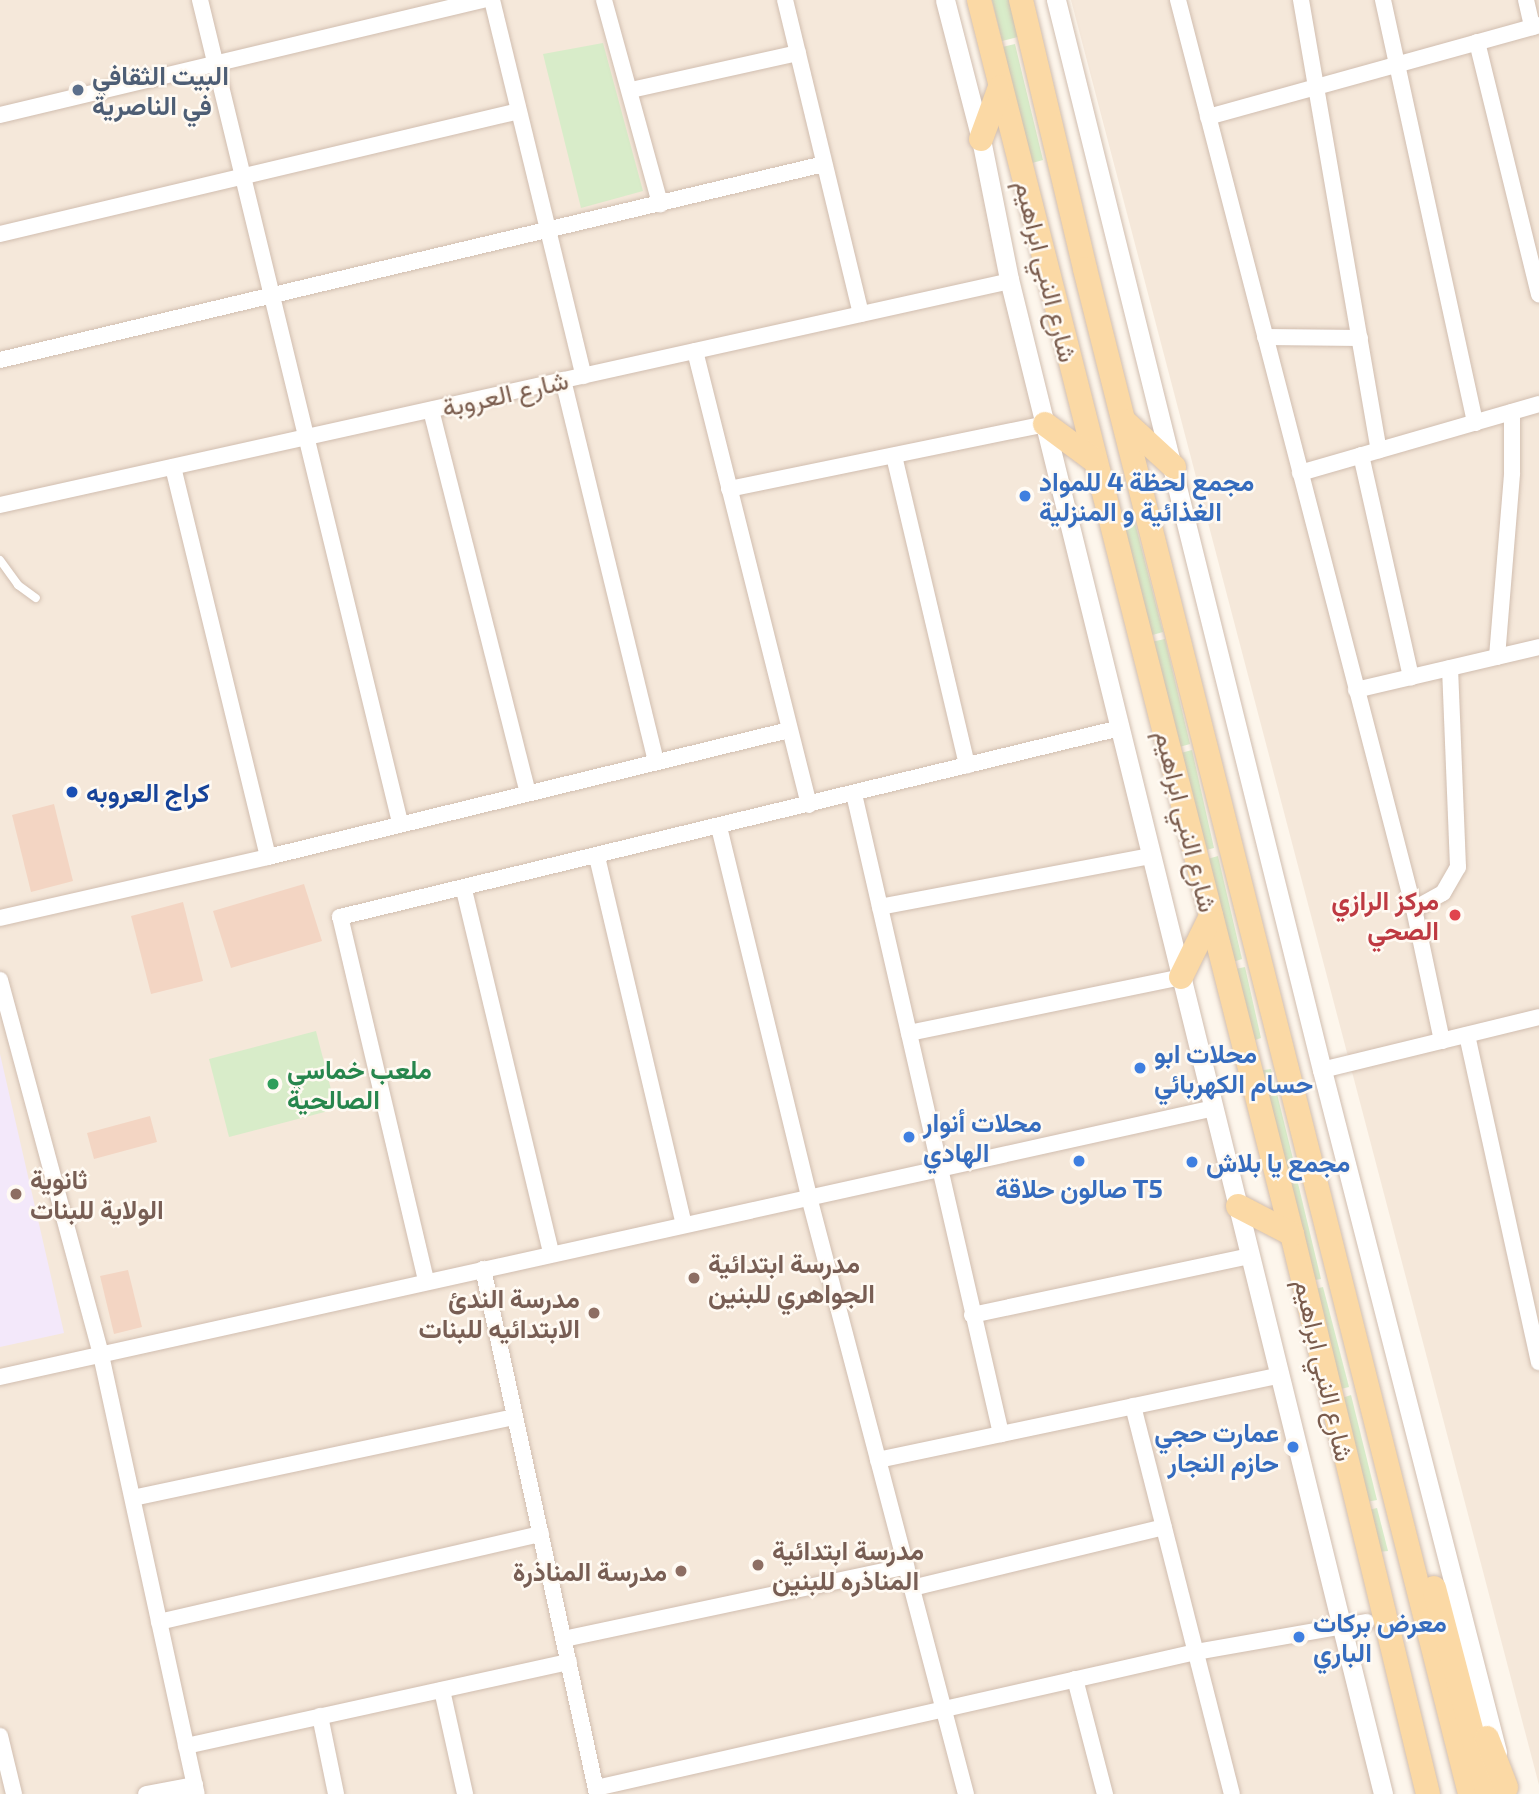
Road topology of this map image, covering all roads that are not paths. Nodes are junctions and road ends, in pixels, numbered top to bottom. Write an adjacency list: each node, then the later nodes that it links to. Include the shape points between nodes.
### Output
1 (200, 0): 17 (street)
2 (482, 0): 17 (street)
3 (492, 0): 22 (street)
4 (604, 0): 21 (street)
5 (785, 0): 16 (street)
6 (945, 0): 25 (street)
7 (979, 0): 19 (main road, شارع النبي ابراهيم)
8 (1021, 0): 35 (main road, شارع النبي ابراهيم)
9 (1056, 0): 57 (street)
10 (1178, 0): 24 (street)
11 (1301, 0): 20 (street)
12 (1383, 0): 18 (street)
13 (1526, 0): 14 (street)
14 (1535, 26): 15 (street)
15 (1478, 42): 18 (street); 32 (street)
16 (798, 53): 21 (street); 26 (street)
17 (215, 63): 23 (street); 27 (street)
18 (1396, 65): 20 (street); 49 (street)
19 (1000, 87): 25 (main road); 36 (main road, شارع النبي ابراهيم)
20 (1317, 87): 24 (street); 38 (street)
21 (631, 90): 28 (street)
22 (519, 111): 27 (street); 29 (street)
23 (0, 114)
24 (1208, 117): 37 (street)
25 (981, 139): 31 (street)
26 (824, 164): 28 (street); 34 (street)
27 (243, 177): 30 (street); 33 (street)
28 (660, 204): 29 (street)
29 (548, 229): 33 (street); 43 (street)
30 (0, 234)
31 (1010, 281): 34 (street, شارع العروبة); 50 (street)
32 (1539, 294)
33 (272, 295): 41 (street); 51 (street)
34 (861, 314): 39 (street, شارع العروبة)
35 (1097, 315): 36 (main road); 40 (main road, شارع النبي ابراهيم)
36 (1060, 324): 42 (main road, شارع النبي ابراهيم)
37 (1265, 337): 38 (street); 58 (street)
38 (1360, 338): 52 (street)
39 (695, 351): 43 (street, شارع العروبة); 59 (street)
40 (1108, 358): 42 (main road); 48 (main road, شارع النبي ابراهيم)
41 (0, 360)
42 (1070, 363): 55 (main road, شارع النبي ابراهيم)
43 (584, 376): 44 (street, شارع العروبة)
44 (563, 380): 46 (street, شارع العروبة); 70 (street)
45 (1539, 404): 47 (street)
46 (431, 410): 51 (street, شارع العروبة); 72 (street)
47 (1512, 412): 49 (street); 64 (street, via 1512,473)
48 (1124, 421): 57 (main road); 122 (main road, شارع النبي ابراهيم, via 1356,1336)
49 (1475, 423): 52 (street)
50 (1045, 424): 54 (street); 55 (main road); 68 (street)
51 (306, 437): 56 (street, شارع العروبة); 75 (street)
52 (1379, 450): 53 (street)
53 (1361, 455): 58 (street); 66 (street)
54 (894, 456): 59 (street); 71 (street)
55 (1096, 461): 83 (main road, شارع النبي ابراهيم)
56 (173, 467): 60 (street, شارع العروبة); 78 (street)
57 (1174, 467): 92 (street)
58 (1300, 473): 67 (street)
59 (730, 489): 69 (street)
60 (0, 504)
61 (0, 560): 62 (lane, via 18,585)
62 (36, 598)
63 (1539, 647): 64 (street)
64 (1497, 657): 65 (street)
65 (1450, 668): 66 (street); 82 (street, via 1458,867 1443,893)
66 (1411, 677): 67 (street)
67 (1356, 690): 82 (street)
68 (1120, 728): 71 (street); 77 (street)
69 (789, 730): 70 (street); 74 (street)
70 (656, 761): 72 (street)
71 (967, 766): 73 (street)
72 (528, 792): 75 (street)
73 (854, 794): 74 (street); 81 (street)
74 (809, 805): 76 (street)
75 (400, 822): 78 (street)
76 (719, 827): 79 (street); 95 (street)
77 (1152, 856): 81 (street); 85 (street)
78 (268, 857): 84 (street)
79 (597, 857): 80 (street); 97 (street)
80 (464, 890): 99 (street); 102 (street, via 340,917)
81 (880, 907): 89 (street)
82 (1414, 909): 91 (street)
83 (1211, 916): 85 (main road); 98 (main road, شارع النبي ابراهيم)
84 (0, 918)
85 (1181, 976): 89 (street); 93 (street)
86 (0, 981): 87 (street)
87 (3, 1008): 106 (street)
88 (1539, 1017): 90 (street)
89 (909, 1033): 94 (street)
90 (1467, 1035): 91 (street); 104 (street)
91 (1442, 1041): 92 (street)
92 (1322, 1070): 134 (street)
93 (1214, 1108): 94 (street); 96 (street)
94 (940, 1169): 95 (street); 103 (street)
95 (809, 1197): 97 (street); 113 (street)
96 (1238, 1206): 98 (main road); 100 (street)
97 (684, 1224): 99 (street)
98 (1292, 1234): 105 (main road, شارع النبي ابراهيم)
99 (551, 1253): 101 (street)
100 (1250, 1256): 103 (street); 108 (street)
101 (483, 1269): 102 (street); 111 (street)
102 (426, 1280): 106 (street)
103 (972, 1315): 112 (street)
104 (1537, 1338): 107 (street)
105 (1319, 1346): 120 (main road); 144 (main road, شارع النبي ابراهيم)
106 (100, 1355): 109 (street); 114 (street)
107 (1539, 1362)
108 (1280, 1375): 110 (street); 121 (street)
109 (0, 1377)
110 (1133, 1406): 112 (street); 115 (street)
111 (515, 1417): 114 (street); 116 (street)
112 (1001, 1434): 113 (street)
113 (878, 1460): 117 (street)
114 (133, 1499): 119 (street)
115 (1164, 1527): 118 (street); 124 (street)
116 (541, 1534): 119 (street); 123 (street)
117 (906, 1566): 118 (street); 123 (street)
118 (912, 1588): 128 (street)
119 (159, 1622): 131 (street)
120 (1367, 1622): 121 (street); 143 (main road)
121 (1342, 1625): 124 (street); 142 (street)
122 (1436, 1628): 134 (main road); 145 (main road)
123 (564, 1639): 125 (street)
124 (1196, 1652): 126 (street); 141 (street)
125 (569, 1662): 127 (street); 133 (street)
126 (1075, 1679): 128 (street); 140 (street)
127 (442, 1690): 129 (street); 138 (street)
128 (943, 1708): 133 (street); 139 (street)
129 (320, 1716): 131 (street); 137 (street)
130 (0, 1736): 135 (street)
131 (186, 1746): 132 (street)
132 (196, 1789): 136 (street)
133 (597, 1791)
134 (1500, 1792)
135 (14, 1794)
136 (146, 1794)
137 (336, 1794)
138 (465, 1794)
139 (966, 1794)
140 (1105, 1794)
141 (1232, 1794)
142 (1383, 1794)
143 (1411, 1794)
144 (1428, 1794)
145 (1470, 1794)

